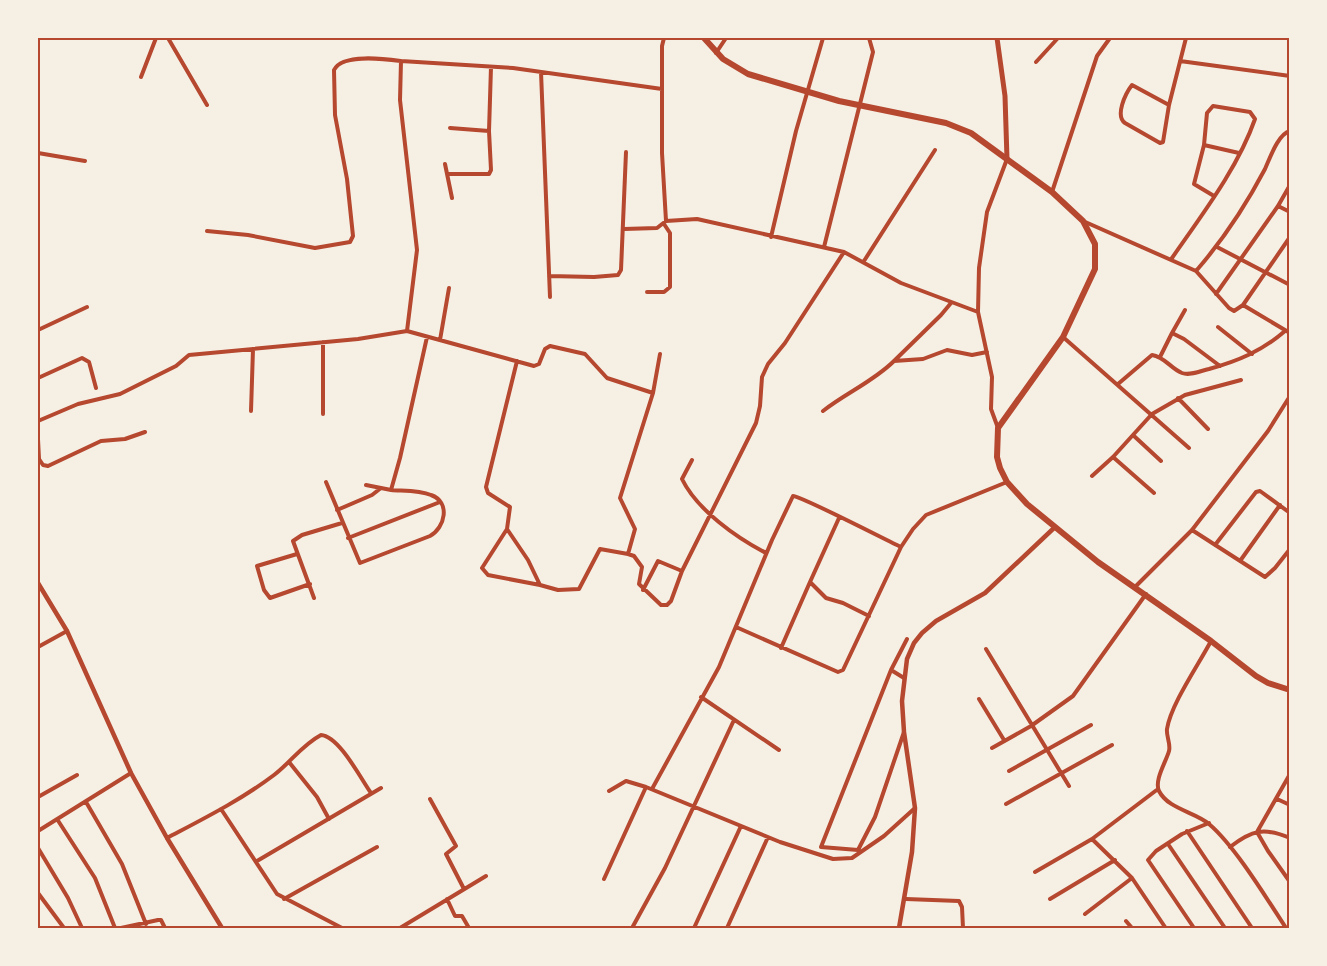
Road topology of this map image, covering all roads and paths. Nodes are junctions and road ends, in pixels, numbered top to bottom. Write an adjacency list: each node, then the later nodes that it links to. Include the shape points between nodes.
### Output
1 (156, 38): 18 (street)
2 (168, 38): 22 (street)
3 (664, 38): 20 (street)
4 (704, 38): 12 (highway)
5 (726, 38): 12 (street)
6 (824, 38): 21 (street)
7 (869, 38): 24 (street, via 874,50)
8 (997, 38): 33 (main road, via 1005,96)
9 (1058, 38): 15 (street)
10 (1110, 38): 38 (street, via 1097,56)
11 (1186, 38): 13 (street)
12 (716, 53): 21 (highway, via 748,74)
13 (1180, 60): 19 (street); 23 (street)
14 (401, 61): 16 (street); 46 (street, via 367,58 340,63 334,70 335,115 353,236 350,242 314,248); 71 (street, via 400,100 417,250)
15 (1036, 62)
16 (491, 66): 17 (street); 26 (street)
17 (541, 72): 20 (street); 57 (street)
18 (141, 76)
19 (1290, 76)
20 (662, 89): 44 (street)
21 (808, 93): 24 (highway); 47 (street)
22 (207, 105)
23 (1169, 105): 23 (street, via 1132,85 1120,114 1121,120 1160,143 1165,139)
24 (860, 106): 33 (highway, via 946,122 971,133); 49 (street)
25 (450, 128): 26 (street)
26 (489, 131): 36 (street, via 488,174)
27 (1290, 131): 50 (street, via 1281,137)
28 (1204, 145): 32 (street); 32 (street, via 1210,108 1250,112 1255,118); 39 (street, via 1194,184)
29 (936, 150): 54 (street)
30 (626, 152): 45 (street)
31 (38, 153): 34 (street)
32 (1239, 153): 39 (street)
33 (1007, 159): 38 (highway); 67 (street, via 983,230)
34 (85, 161)
35 (446, 164): 36 (street)
36 (448, 174): 40 (street)
37 (1290, 184): 41 (street)
38 (1052, 192): 43 (highway)
39 (1214, 196): 52 (street)
40 (452, 198)
41 (1278, 206): 42 (street); 53 (street)
42 (1290, 212)
43 (1083, 221): 52 (street); 75 (highway, via 1095,244 1095,268)
44 (665, 223): 45 (street, via 656,228); 47 (street, via 697,219); 60 (street, via 670,233 670,287 664,292)
45 (624, 229): 57 (street, via 618,275 594,278)
46 (207, 231)
47 (771, 237): 49 (street)
48 (1290, 237): 56 (street)
49 (824, 247): 51 (street)
50 (1217, 247): 53 (street); 55 (street)
51 (844, 252): 54 (street); 121 (street, via 785,344 768,364 762,377 756,423)
52 (1172, 258): 55 (street)
53 (1241, 259): 56 (street); 61 (street)
54 (864, 261): 63 (street, via 901,283)
55 (1196, 270): 61 (street)
56 (1265, 273): 58 (street); 64 (street)
57 (549, 276): 62 (street)
58 (1290, 285)
59 (448, 288): 76 (street)
60 (646, 292)
61 (1216, 294): 64 (street, via 1234,311)
62 (550, 297)
63 (951, 303): 67 (street); 84 (street)
64 (1243, 305): 70 (street)
65 (88, 307): 69 (street)
66 (1185, 310): 73 (street)
67 (978, 312): 79 (street)
68 (1218, 327): 81 (street)
69 (38, 330)
70 (1285, 330): 72 (street); 81 (street)
71 (408, 331): 74 (street); 77 (street)
72 (1290, 333)
73 (1172, 334): 82 (street); 85 (street)
74 (427, 337): 76 (street); 113 (street)
75 (1063, 337): 88 (street); 98 (highway)
76 (440, 340): 83 (street)
77 (323, 342): 78 (street); 95 (street)
78 (253, 348): 93 (street); 97 (street, via 189,355 171,369 120,394 78,404)
79 (987, 352): 84 (street, via 972,355 947,350 923,360); 98 (street, via 993,388 991,409)
80 (660, 354): 90 (street)
81 (1252, 354): 85 (street)
82 (1160, 357): 85 (street, via 1182,373 1196,373); 88 (street, via 1152,355)
83 (517, 361): 90 (street, via 537,366 545,349 550,346 585,354 606,378); 125 (street, via 486,487 488,493 510,507)
84 (894, 361): 94 (street, via 883,372)
85 (1220, 366)
86 (38, 378): 89 (street, via 82,358 89,362)
87 (1241, 380): 92 (street)
88 (1118, 384): 96 (street)
89 (96, 388)
90 (653, 393): 133 (street, via 620,498 635,529)
91 (1290, 396): 126 (street, via 1268,431)
92 (1178, 398): 96 (street); 99 (street)
93 (251, 411)
94 (823, 411)
95 (322, 414)
96 (1152, 414): 101 (street); 103 (street)
97 (38, 421)
98 (998, 428): 110 (highway, via 997,457)
99 (1208, 429)
100 (145, 432): 104 (street, via 126,439 101,441 48,466 42,464)
101 (1134, 436): 105 (street); 107 (street)
102 (38, 439): 104 (street)
103 (1189, 448)
104 (38, 457)
105 (1113, 457): 108 (street); 114 (street)
106 (692, 460): 121 (street, via 682,479)
107 (1161, 461)
108 (1092, 476)
109 (326, 482): 118 (street)
110 (1007, 482): 124 (highway); 129 (street, via 926,515)
111 (366, 485): 112 (street)
112 (381, 488): 113 (street); 118 (street)
113 (391, 490): 115 (street, via 430,494)
114 (1154, 493)
115 (440, 502): 127 (street); 127 (street, via 444,518 439,531 369,561 360,563)
116 (1290, 504): 119 (street)
117 (1280, 505): 119 (street); 128 (street, via 1262,491 1256,492); 134 (street)
118 (337, 510): 123 (street)
119 (1285, 510): 120 (street)
120 (1290, 513)
121 (711, 515): 131 (street, via 734,534); 137 (street)
122 (839, 518): 129 (street); 131 (street, via 804,498 793,496); 138 (street)
123 (342, 523): 127 (street); 132 (street, via 295,539)
124 (1054, 528): 142 (highway); 155 (street, via 985,593 936,621 922,633 907,659)
125 (507, 529): 141 (street); 141 (street, via 485,561 484,572)
126 (1192, 530): 128 (street); 142 (street)
127 (348, 538)
128 (1215, 545): 134 (street)
129 (901, 547): 146 (street)
130 (1290, 549): 134 (street, via 1265,577)
131 (766, 553): 147 (street)
132 (297, 554): 135 (street); 140 (street)
133 (628, 554): 141 (street, via 604,549 598,551 582,587 574,591); 143 (street, via 642,567 639,584)
134 (1240, 561)
135 (257, 566): 136 (street); 140 (street, via 264,590 270,598)
136 (250, 568)
137 (682, 571): 143 (street, via 658,561); 143 (street, via 667,605 657,603)
138 (810, 582): 146 (street, via 826,598); 152 (street)
139 (38, 583): 148 (street)
140 (310, 584): 145 (street)
141 (540, 585)
142 (1135, 586): 144 (highway)
143 (643, 590)
144 (1146, 594): 150 (highway); 161 (street, via 1073,696)
145 (314, 598)
146 (869, 616): 152 (street, via 845,666 838,672)
147 (736, 627): 152 (street); 157 (street, via 719,667)
148 (67, 631): 151 (street); 170 (street)
149 (907, 639): 154 (street)
150 (1212, 641): 156 (highway, via 1256,676); 178 (street, via 1172,713 1167,730 1170,748 1158,778)
151 (38, 647)
152 (781, 648)
153 (986, 649): 161 (street)
154 (891, 670): 155 (street); 205 (street, via 821,847)
155 (904, 678): 162 (street)
156 (1290, 690)
157 (701, 697): 159 (street); 177 (street)
158 (979, 698): 163 (street)
159 (734, 720): 166 (street); 187 (street)
160 (1091, 725): 167 (street)
161 (1031, 726): 163 (street); 167 (street)
162 (904, 732): 188 (street); 205 (street, via 875,817)
163 (1004, 740): 165 (street)
164 (1112, 744): 173 (street)
165 (992, 748)
166 (779, 750)
167 (1046, 751): 169 (street); 173 (street)
168 (288, 762): 180 (street, via 312,740 324,735 342,750); 189 (street); 191 (street, via 317,797)
169 (1009, 771)
170 (132, 773): 184 (street); 198 (street)
171 (76, 774): 181 (street)
172 (1290, 774): 183 (street)
173 (1060, 775): 174 (street); 185 (street)
174 (1069, 786)
175 (646, 787): 177 (street); 179 (street, via 626,780); 212 (street)
176 (381, 788): 180 (street)
177 (652, 789): 187 (street)
178 (1158, 789): 192 (street, via 1162,796 1178,807); 200 (street)
179 (609, 791)
180 (372, 793): 191 (street)
181 (38, 797)
182 (430, 799): 214 (street, via 456,846 446,854)
183 (1277, 799): 186 (street); 196 (street)
184 (86, 802): 190 (street); 222 (street, via 122,864)
185 (1006, 804)
186 (1290, 804)
187 (695, 806): 193 (street); 232 (street)
188 (915, 808): 206 (street, via 884,836); 218 (street)
189 (221, 810): 198 (street); 208 (street)
190 (57, 819): 194 (street); 225 (street, via 95,878)
191 (329, 819): 208 (street)
192 (1209, 823): 195 (street); 203 (street)
193 (742, 826): 197 (street); 233 (street)
194 (38, 831)
195 (1187, 831): 201 (street); 241 (street)
196 (1257, 832): 199 (street, via 1272,830); 203 (street); 213 (street)
197 (768, 837): 206 (street, via 833,859); 234 (street)
198 (167, 838): 228 (street)
199 (1290, 838)
200 (1092, 839): 207 (street); 209 (street)
201 (1168, 844): 239 (street, via 1148,860); 240 (street)
202 (377, 847): 216 (street)
203 (1230, 847): 242 (street)
204 (38, 848): 224 (street)
205 (858, 850): 206 (street)
206 (852, 858)
207 (1115, 860): 211 (street); 219 (street)
208 (257, 862): 216 (street, via 270,886)
209 (1035, 872)
210 (486, 876): 214 (street)
211 (1132, 878): 220 (street); 238 (street)
212 (604, 879)
213 (1290, 882)
214 (464, 889): 217 (street)
215 (38, 893): 223 (street)
216 (284, 899): 229 (street)
217 (447, 899): 230 (street); 231 (street, via 455,916 462,916)
218 (906, 899): 235 (street); 236 (street, via 959,901)
219 (1050, 899)
220 (1085, 914)
221 (1126, 921): 237 (street)
222 (146, 924): 226 (street); 227 (street, via 161,920)
223 (64, 928)
224 (82, 928)
225 (115, 928)
226 (121, 928)
227 (165, 928)
228 (222, 928)
229 (342, 928)
230 (400, 928)
231 (469, 928)
232 (632, 928)
233 (694, 928)
234 (727, 928)
235 (899, 928)
236 (963, 928)
237 (1132, 928)
238 (1164, 928)
239 (1194, 928)
240 (1225, 928)
241 (1252, 928)
242 (1286, 928)

